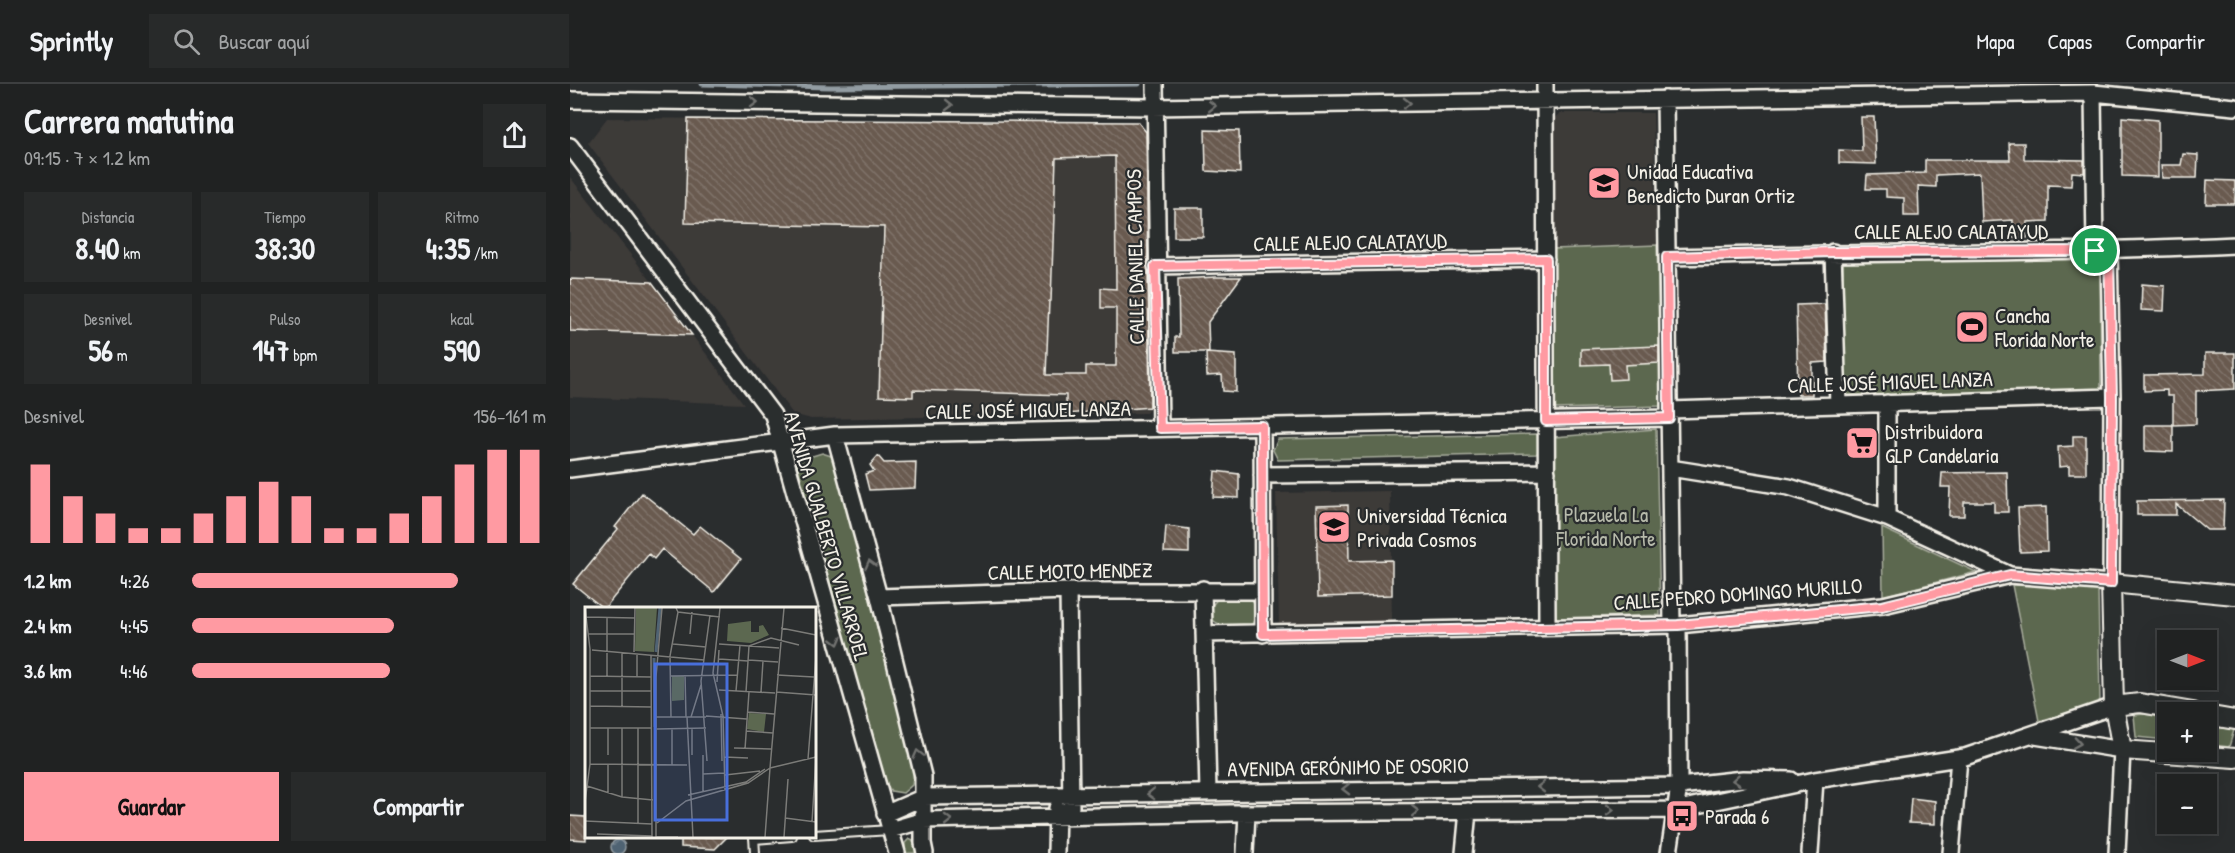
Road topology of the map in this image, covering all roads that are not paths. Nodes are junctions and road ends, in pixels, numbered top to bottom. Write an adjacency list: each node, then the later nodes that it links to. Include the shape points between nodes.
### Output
1 (1155, 84): 7 (street, CALLE DANIEL CAMPOS)
2 (1545, 84): 6 (street)
3 (2093, 93): 4 (street); 8 (street); 11 (street)
4 (1665, 99): 6 (street); 13 (street)
5 (570, 100): 7 (street, one-way to 7)
6 (1545, 101): 7 (street, one-way to 6); 14 (street)
7 (1153, 107): 15 (street, CALLE DANIEL CAMPOS)
8 (2235, 107)
9 (570, 146): 24 (street, AVENIDA GUALBERTO VILLARROEL, via 773,415)
10 (2235, 246): 11 (street, CALLE ALEJO CALATAYUD)
11 (2102, 251): 12 (street, CALLE ALEJO CALATAYUD); 16 (street)
12 (1833, 252): 13 (street, CALLE ALEJO CALATAYUD); 18 (street)
13 (1667, 257): 19 (street)
14 (1546, 259): 15 (street, CALLE ALEJO CALATAYUD); 20 (street)
15 (1155, 266): 22 (street, CALLE DANIEL CAMPOS)
16 (2112, 397): 17 (street, CALLE JOSÉ MIGUEL LANZA); 31 (street)
17 (1887, 403): 18 (street, CALLE JOSÉ MIGUEL LANZA); 29 (street)
18 (1838, 405): 19 (street, CALLE JOSÉ MIGUEL LANZA)
19 (1669, 414): 20 (street, CALLE JOSÉ MIGUEL LANZA); 25 (street)
20 (1546, 421): 21 (street, CALLE JOSÉ MIGUEL LANZA); 27 (street)
21 (1262, 426): 22 (street, CALLE JOSÉ MIGUEL LANZA); 28 (street)
22 (1160, 428): 23 (street, CALLE JOSÉ MIGUEL LANZA)
23 (835, 435): 24 (street, CALLE JOSÉ MIGUEL LANZA); 36 (street, AVENIDA GUALBERTO VILLARROEL, one-way to 23)
24 (782, 443): 26 (street, CALLE JOSÉ MIGUEL LANZA); 59 (street, AVENIDA GUALBERTO VILLARROEL, one-way to 59)
25 (1670, 468): 29 (street, via 1789,487); 37 (street)
26 (570, 469)
27 (1547, 472): 28 (street); 38 (street)
28 (1262, 475): 34 (street)
29 (1887, 518): 30 (street)
30 (2010, 575): 31 (street, CALLE PEDRO DOMINGO MURILLO); 37 (street, CALLE PEDRO DOMINGO MURILLO, via 1882,606)
31 (2111, 583): 35 (street, CALLE PEDRO DOMINGO MURILLO); 41 (street)
32 (1203, 589): 33 (street, CALLE MOTO MENDEZ); 34 (street, CALLE MOTO MENDEZ); 39 (street)
33 (1068, 591): 36 (street, CALLE MOTO MENDEZ); 53 (street)
34 (1263, 591): 40 (street)
35 (2235, 595)
36 (879, 597): 54 (street, AVENIDA GUALBERTO VILLARROEL, one-way to 36, via 923,776)
37 (1675, 625): 38 (street, CALLE PEDRO DOMINGO MURILLO); 50 (street)
38 (1547, 627): 40 (street, CALLE PEDRO DOMINGO MURILLO)
39 (1204, 634): 40 (street, CALLE PEDRO DOMINGO MURILLO); 52 (street)
40 (1263, 634)
41 (2114, 706): 42 (street, AVENIDA GERÓNIMO DE OSORIO); 45 (street, AVENIDA GERÓNIMO DE OSORIO); 46 (street)
42 (2157, 706)
43 (2217, 717): 44 (street)
44 (2235, 720)
45 (2032, 735): 46 (street, AVENIDA GERÓNIMO DE OSORIO, one-way to 46); 47 (street, AVENIDA GERÓNIMO DE OSORIO)
46 (2122, 750): 48 (street, AVENIDA GERÓNIMO DE OSORIO); 74 (street)
47 (1959, 758): 49 (street, AVENIDA GERÓNIMO DE OSORIO); 73 (street)
48 (2235, 758)
49 (1815, 780): 50 (street, AVENIDA GERÓNIMO DE OSORIO, one-way to 50, via 1743,779); 55 (street, AVENIDA GERÓNIMO DE OSORIO); 72 (street)
50 (1679, 786): 51 (street, AVENIDA GERÓNIMO DE OSORIO, one-way to 51); 55 (street)
51 (1230, 791): 52 (street, AVENIDA GERÓNIMO DE OSORIO); 57 (street)
52 (1208, 792): 53 (street, AVENIDA GERÓNIMO DE OSORIO, one-way to 53)
53 (1064, 796): 54 (street, AVENIDA GERÓNIMO DE OSORIO); 60 (street)
54 (924, 797): 59 (street, AVENIDA GERÓNIMO DE OSORIO); 61 (street, AVENIDA GUALBERTO VILLARROEL)
55 (1674, 810): 56 (street, AVENIDA GERÓNIMO DE OSORIO, one-way to 55); 71 (street)
56 (1468, 811): 58 (street, AVENIDA GERÓNIMO DE OSORIO, one-way to 56); 70 (street)
57 (1231, 813): 58 (street, AVENIDA GERÓNIMO DE OSORIO); 60 (street, AVENIDA GERÓNIMO DE OSORIO)
58 (1247, 813): 69 (street)
59 (885, 814): 62 (street, AVENIDA GUALBERTO VILLARROEL)
60 (1064, 818): 61 (street, AVENIDA GERÓNIMO DE OSORIO, one-way to 60); 68 (street)
61 (924, 820): 62 (street, AVENIDA GERÓNIMO DE OSORIO); 67 (street, AVENIDA GUALBERTO VILLARROEL)
62 (890, 830): 63 (lane); 66 (street, AVENIDA GUALBERTO VILLARROEL)
63 (816, 835)
64 (754, 838): 65 (lane)
65 (755, 853)
66 (897, 853)
67 (926, 853)
68 (1056, 853)
69 (1245, 853)
70 (1464, 853)
71 (1669, 853)
72 (1810, 853)
73 (1951, 853)
74 (2117, 853)

